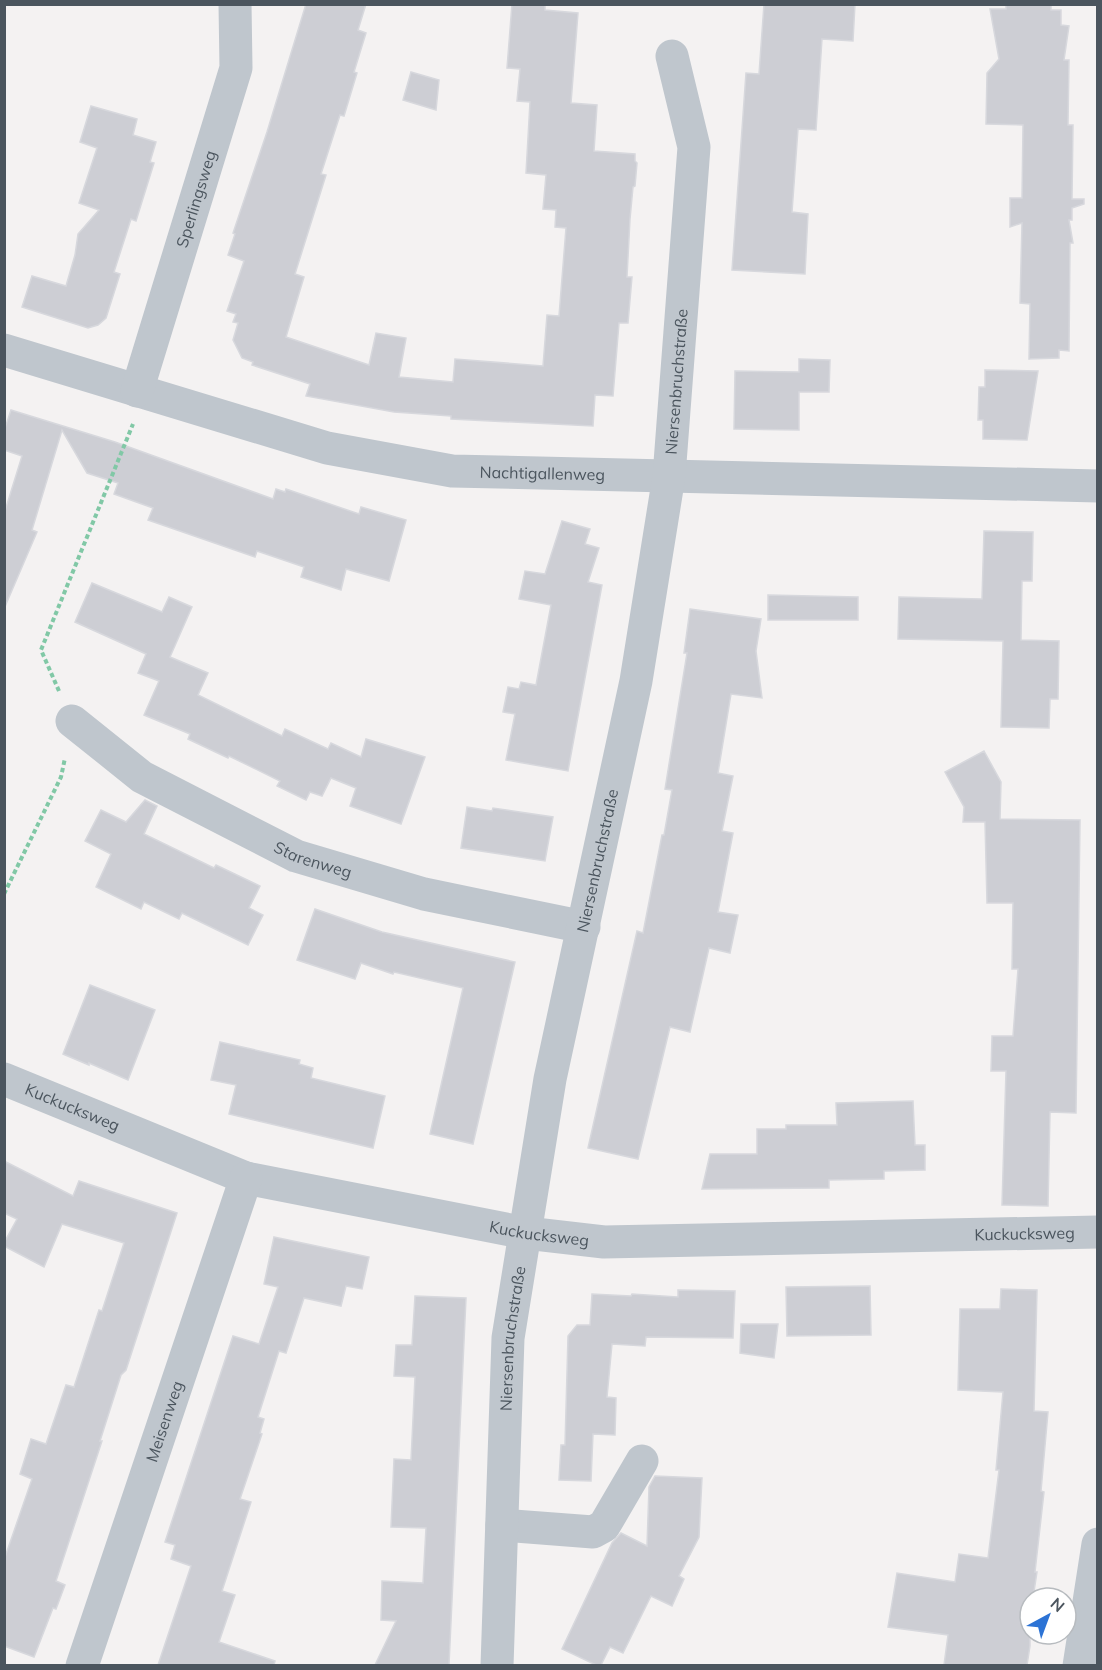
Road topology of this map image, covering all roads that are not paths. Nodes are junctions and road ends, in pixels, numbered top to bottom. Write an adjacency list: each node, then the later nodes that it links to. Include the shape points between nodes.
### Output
1 (235, 4): 4 (street, Sperlingsweg, via 236,68)
2 (672, 56): 5 (street, Niersenbruchstraße, via 694,147)
3 (4, 350): 4 (street, Nachtigallenweg)
4 (141, 392): 5 (street, Nachtigallenweg, via 327,448 452,471)
5 (669, 476): 6 (street, Nachtigallenweg); 8 (street, Niersenbruchstraße, via 636,681)
6 (1098, 486)
7 (72, 721): 8 (street, Starenweg, via 142,777 296,856 424,894)
8 (584, 927): 12 (street, Niersenbruchstraße, via 550,1079)
9 (4, 1080): 10 (street, Kuckucksweg)
10 (246, 1178): 12 (street, Kuckucksweg); 16 (street, Meisenweg)
11 (1098, 1232): 12 (street, Kuckucksweg, via 604,1242)
12 (526, 1233): 14 (street, Niersenbruchstraße, via 508,1338)
13 (642, 1461): 14 (street, via 604,1526 592,1532)
14 (502, 1525): 17 (street, Niersenbruchstraße)
15 (1098, 1544): 18 (street)
16 (82, 1665)
17 (497, 1665)
18 (1079, 1665)

